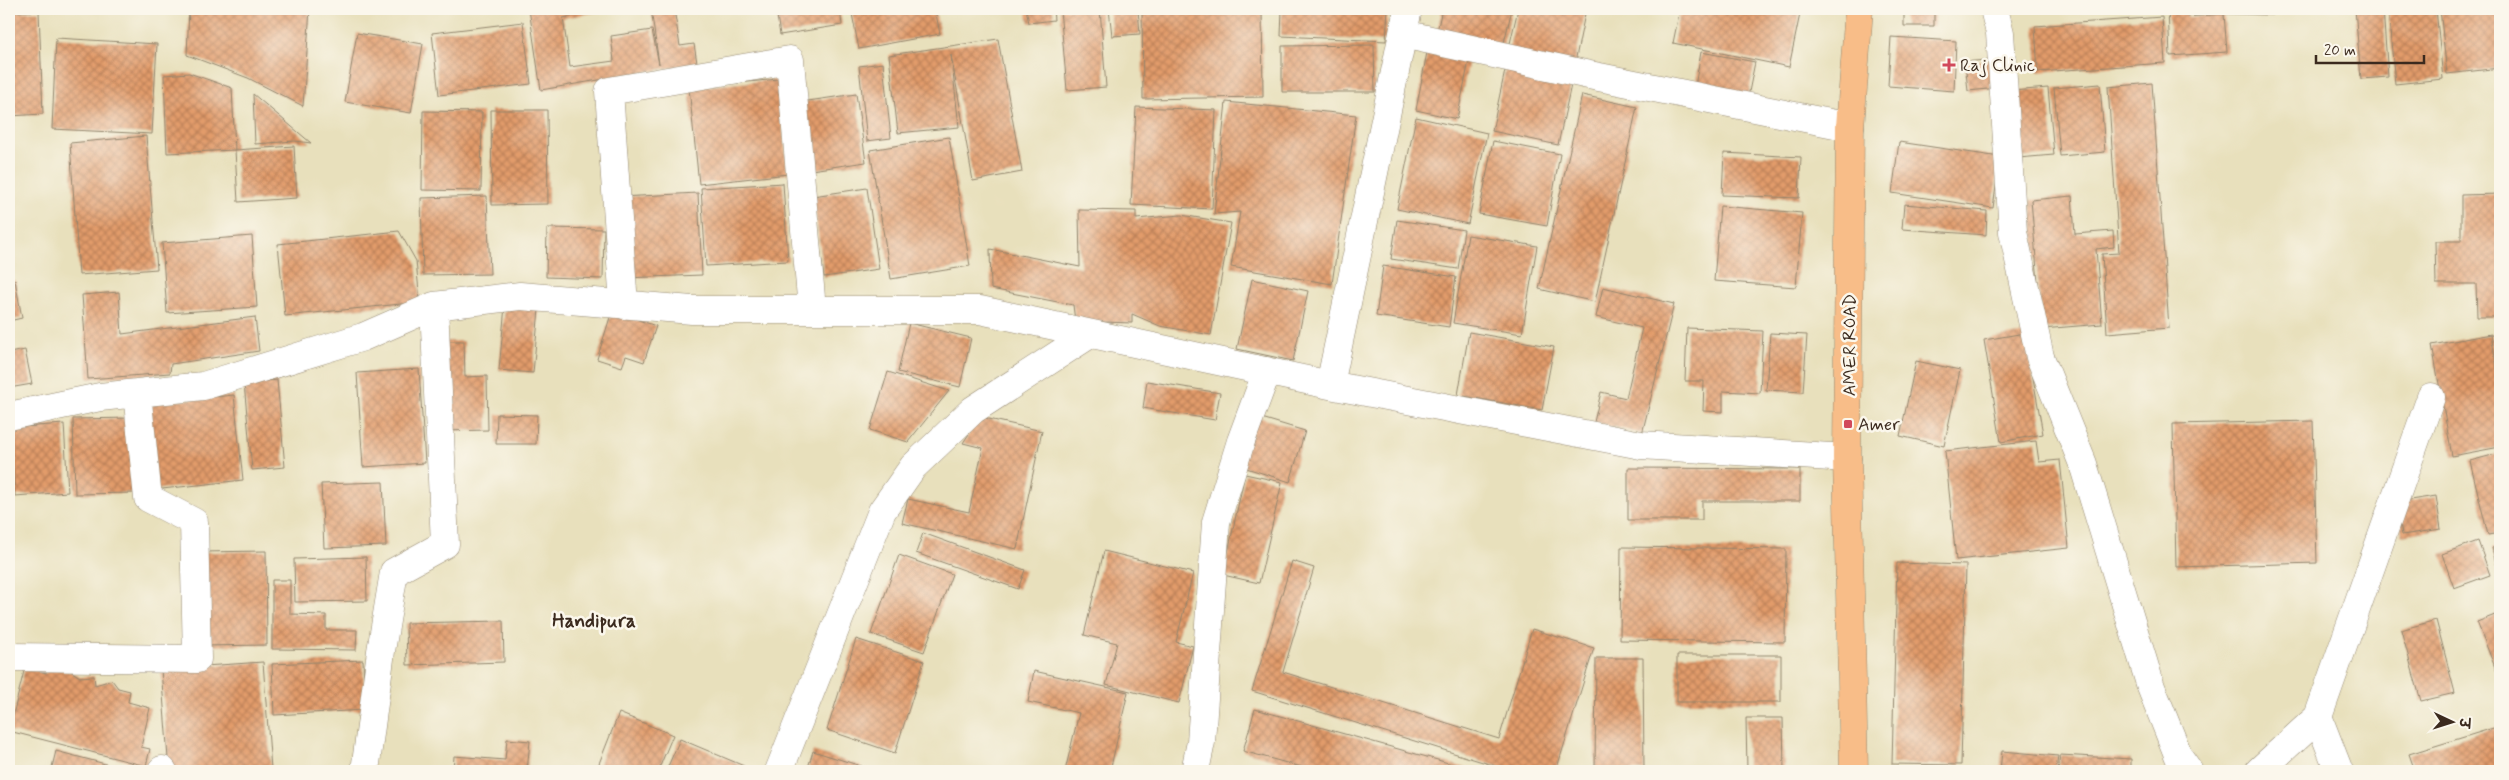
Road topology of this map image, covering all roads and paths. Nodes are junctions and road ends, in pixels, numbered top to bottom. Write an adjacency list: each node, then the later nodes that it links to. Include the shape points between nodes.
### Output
1 (1859, 9): 4 (main road, AMER ROAD)
2 (1994, 9): 21 (street, via 2000,33 2013,232 2040,357 2083,464 2151,687 2178,757)
3 (1406, 21): 4 (street, via 1589,75); 10 (street)
4 (1850, 128): 14 (main road, AMER ROAD)
5 (624, 305): 6 (street, via 520,296); 7 (street, via 692,310); 7 (street, via 609,91 790,60)
6 (434, 306): 11 (street, via 363,337 203,386); 17 (street, via 445,544 394,572)
7 (812, 309): 8 (street, via 980,310)
8 (1090, 334): 9 (street); 18 (street, via 974,410 913,468 882,511)
9 (1267, 371): 10 (street); 19 (street, via 1240,441 1216,522 1201,742)
10 (1330, 384): 14 (street, via 1641,445)
11 (137, 394): 13 (street, via 100,397); 15 (street, via 148,498 194,522 197,659)
12 (2431, 397): 16 (street)
13 (9, 416)
14 (1848, 458): 20 (main road, AMER ROAD)
15 (9, 657)
16 (2318, 717): 22 (street); 23 (street)
17 (366, 771)
18 (779, 771)
19 (1196, 771)
20 (1854, 771)
21 (2189, 771)
22 (2259, 771)
23 (2339, 771)

